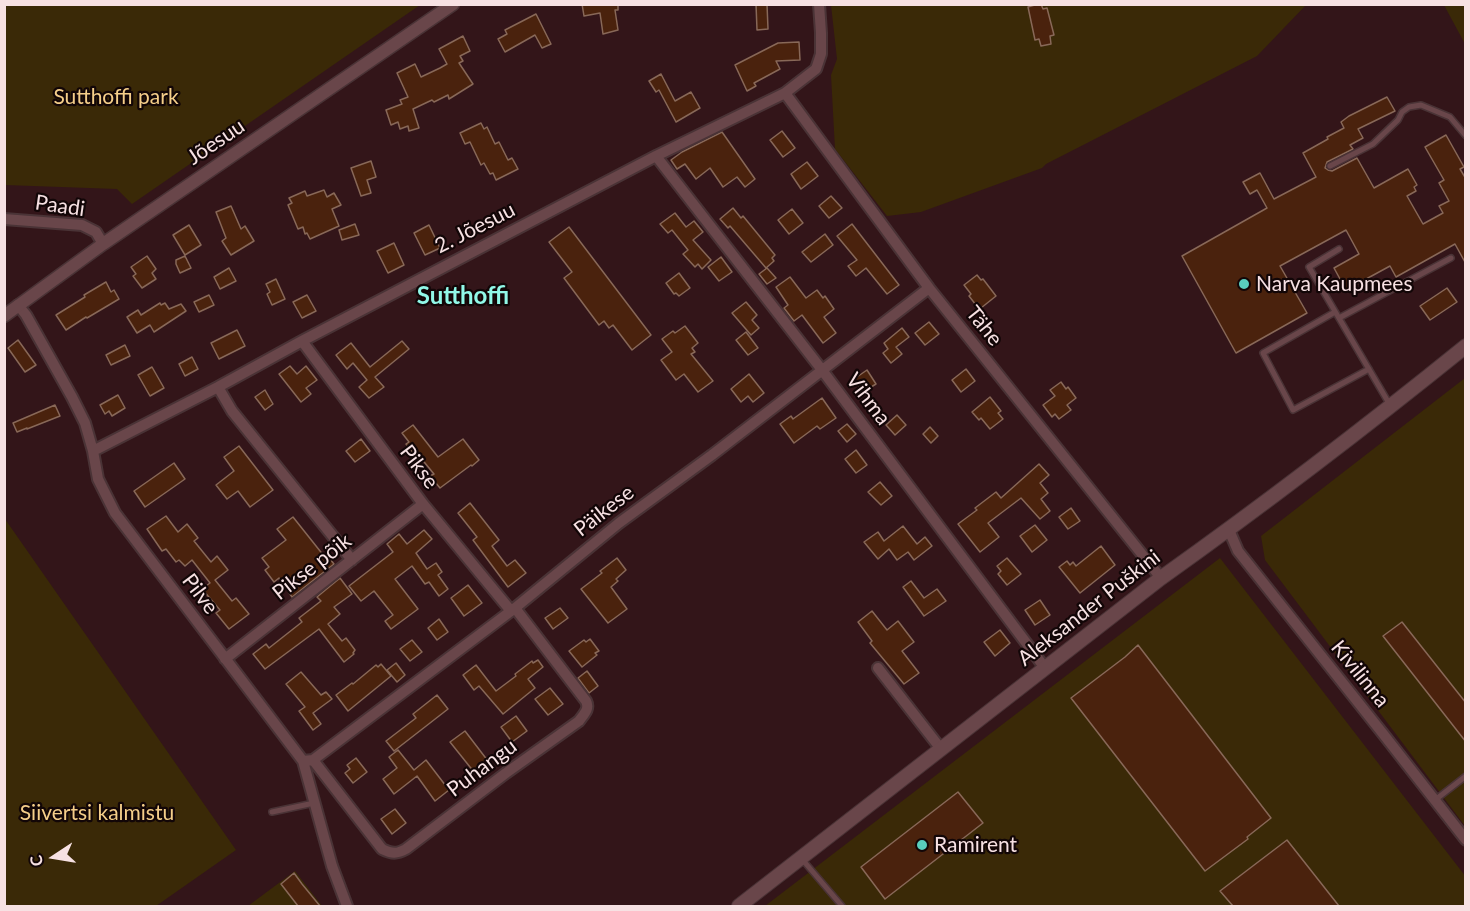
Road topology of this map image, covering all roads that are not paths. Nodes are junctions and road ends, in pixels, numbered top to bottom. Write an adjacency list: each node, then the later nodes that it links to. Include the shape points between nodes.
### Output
1 (453, 4): 8 (street, Jõesuu)
2 (819, 4): 3 (street, 2. Jõesuu, via 821,43 816,69)
3 (785, 93): 5 (street, 2. Jõesuu); 11 (street, Tähe)
4 (1466, 136): 6 (lane, via 1450,117 1421,105 1409,107 1373,144)
5 (656, 156): 16 (street, 2. Jõesuu); 19 (street, Vihma)
6 (1330, 166)
7 (4, 219): 8 (street, Paadi, via 82,225 96,232)
8 (103, 244): 12 (street, Jõesuu)
9 (1339, 249): 13 (lane, via 1309,267)
10 (1451, 258): 15 (lane)
11 (929, 288): 19 (street, Päikese); 26 (street, Tähe)
12 (18, 305): 14 (street, Jõesuu); 22 (street, Pilve, via 72,396)
13 (1335, 312): 15 (lane); 18 (lane, via 1263,353 1293,410)
14 (4, 316)
15 (1339, 318): 18 (lane)
16 (302, 341): 20 (street, 2. Jõesuu); 23 (street, Pikse)
17 (1466, 346): 21 (main road, Aleksander Puškini)
18 (1369, 369): 21 (lane)
19 (822, 370): 27 (street, Päikese, via 619,523); 30 (street, Vihma)
20 (218, 387): 22 (street, 2. Jõesuu); 25 (street, via 232,411)
21 (1391, 407): 24 (main road, Aleksander Puškini)
22 (93, 451): 28 (street, Pilve, via 98,479 115,513)
23 (423, 504): 25 (street, Pikse põik); 27 (street, Pikse)
24 (1229, 530): 26 (main road, Aleksander Puškini); 35 (street, Kivilinna, via 1238,551)
25 (352, 560): 28 (street, Pikse põik)
26 (1161, 578): 30 (main road, Aleksander Puškini)
27 (513, 610): 31 (street, Pikse, via 586,701); 33 (street, Päikese)
28 (225, 659): 33 (street, Pilve)
29 (878, 668): 32 (street)
30 (1045, 668): 32 (main road, Aleksander Puškini)
31 (587, 711): 33 (street, Puhangu, via 579,721 398,854 382,849)
32 (941, 749): 39 (main road, Aleksander Puškini)
33 (308, 761): 36 (street, Pilve)
34 (1466, 776): 35 (lane)
35 (1435, 800): 38 (street, Kivilinna)
36 (314, 802): 37 (lane); 40 (street, Pilve)
37 (272, 812)
38 (1466, 840)
39 (801, 858): 41 (main road, Aleksander Puškini); 42 (lane)
40 (347, 906)
41 (739, 906)
42 (842, 906)

